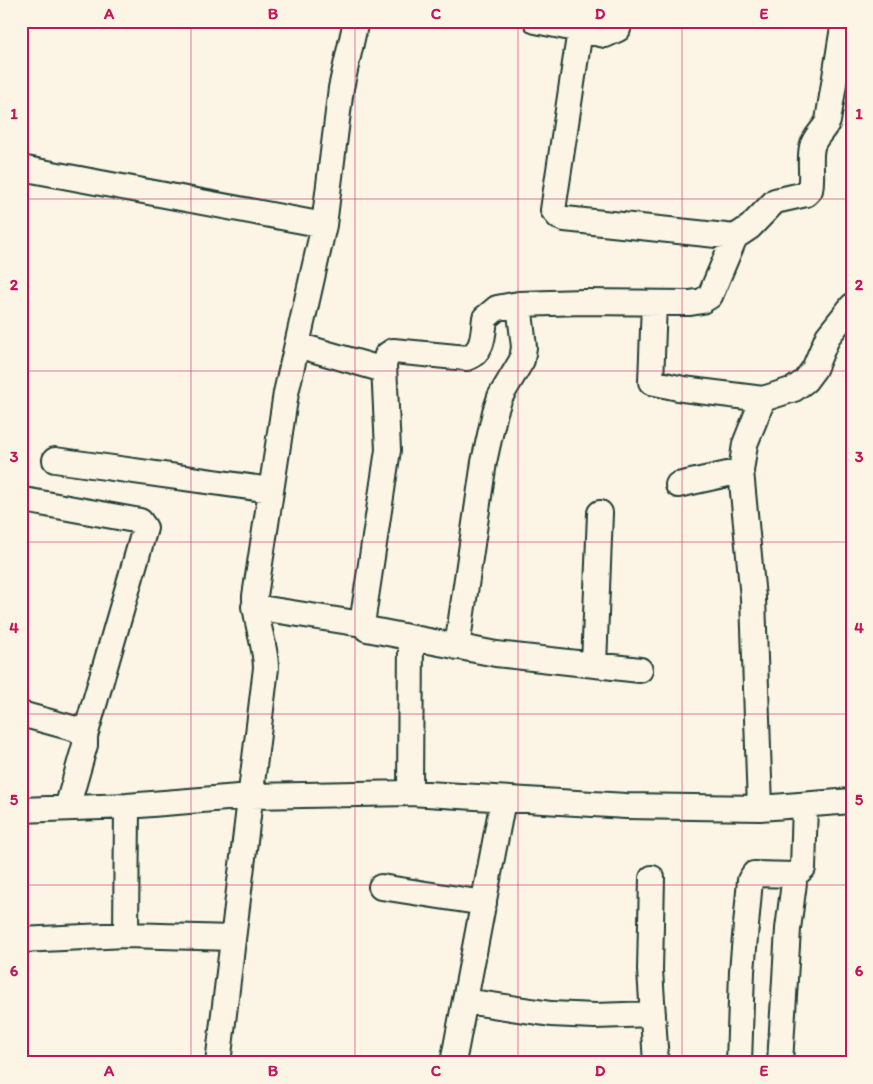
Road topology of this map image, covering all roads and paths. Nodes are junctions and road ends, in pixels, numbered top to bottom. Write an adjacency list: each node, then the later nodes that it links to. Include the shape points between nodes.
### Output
1 (356, 21): 7 (street, via 341,88)
2 (536, 21): 5 (street)
3 (620, 21): 5 (street, via 618,29 606,35)
4 (844, 21): 8 (street, via 828,121 812,146 810,190 775,202)
5 (580, 30): 8 (street, via 553,210 565,218)
6 (21, 168): 7 (street)
7 (324, 225): 12 (street)
8 (735, 237): 9 (street, via 710,296 690,303)
9 (654, 303): 10 (street); 14 (street, via 650,382)
10 (519, 304): 13 (street, via 497,308 485,318 479,350 475,355 467,358 393,351 389,352); 24 (street, via 524,347 522,360 500,397 489,437)
11 (852, 306): 14 (street, via 828,336 814,369 805,381 794,389)
12 (297, 345): 13 (street, via 377,368); 18 (street)
13 (384, 365): 22 (street, via 388,450)
14 (762, 398): 16 (street, via 745,444)
15 (55, 460): 18 (street)
16 (741, 471): 17 (street); 36 (street, via 753,598)
17 (678, 485)
18 (271, 490): 21 (street)
19 (24, 500): 28 (street, via 140,521 145,528)
20 (600, 514): 25 (street)
21 (254, 607): 22 (street); 30 (street, via 264,642 266,668)
22 (362, 624): 23 (street, via 367,629)
23 (411, 638): 24 (street); 29 (street)
24 (457, 647): 25 (street)
25 (594, 665): 26 (street)
26 (640, 670)
27 (21, 714): 28 (street, via 76,729)
28 (84, 736): 35 (street, via 85,745)
29 (410, 793): 30 (street); 31 (street)
30 (251, 796): 34 (street); 43 (street)
31 (503, 800): 36 (street); 41 (street)
32 (852, 801): 33 (street)
33 (805, 805): 36 (street); 38 (street, via 803,868)
34 (127, 806): 35 (street); 42 (street)
35 (67, 808): 37 (street)
36 (760, 808)
37 (21, 810)
38 (794, 875): 50 (street, via 761,873 754,874 750,880 742,971); 51 (street)
39 (652, 878): 46 (street, via 650,962)
40 (381, 887): 41 (street)
41 (484, 903): 45 (street)
42 (126, 935): 43 (street); 44 (street)
43 (234, 938): 47 (street)
44 (21, 940)
45 (465, 1001): 46 (street, via 551,1014); 48 (street)
46 (653, 1014): 49 (street)
47 (218, 1063)
48 (453, 1063)
49 (656, 1063)
50 (739, 1063)
51 (780, 1063)

